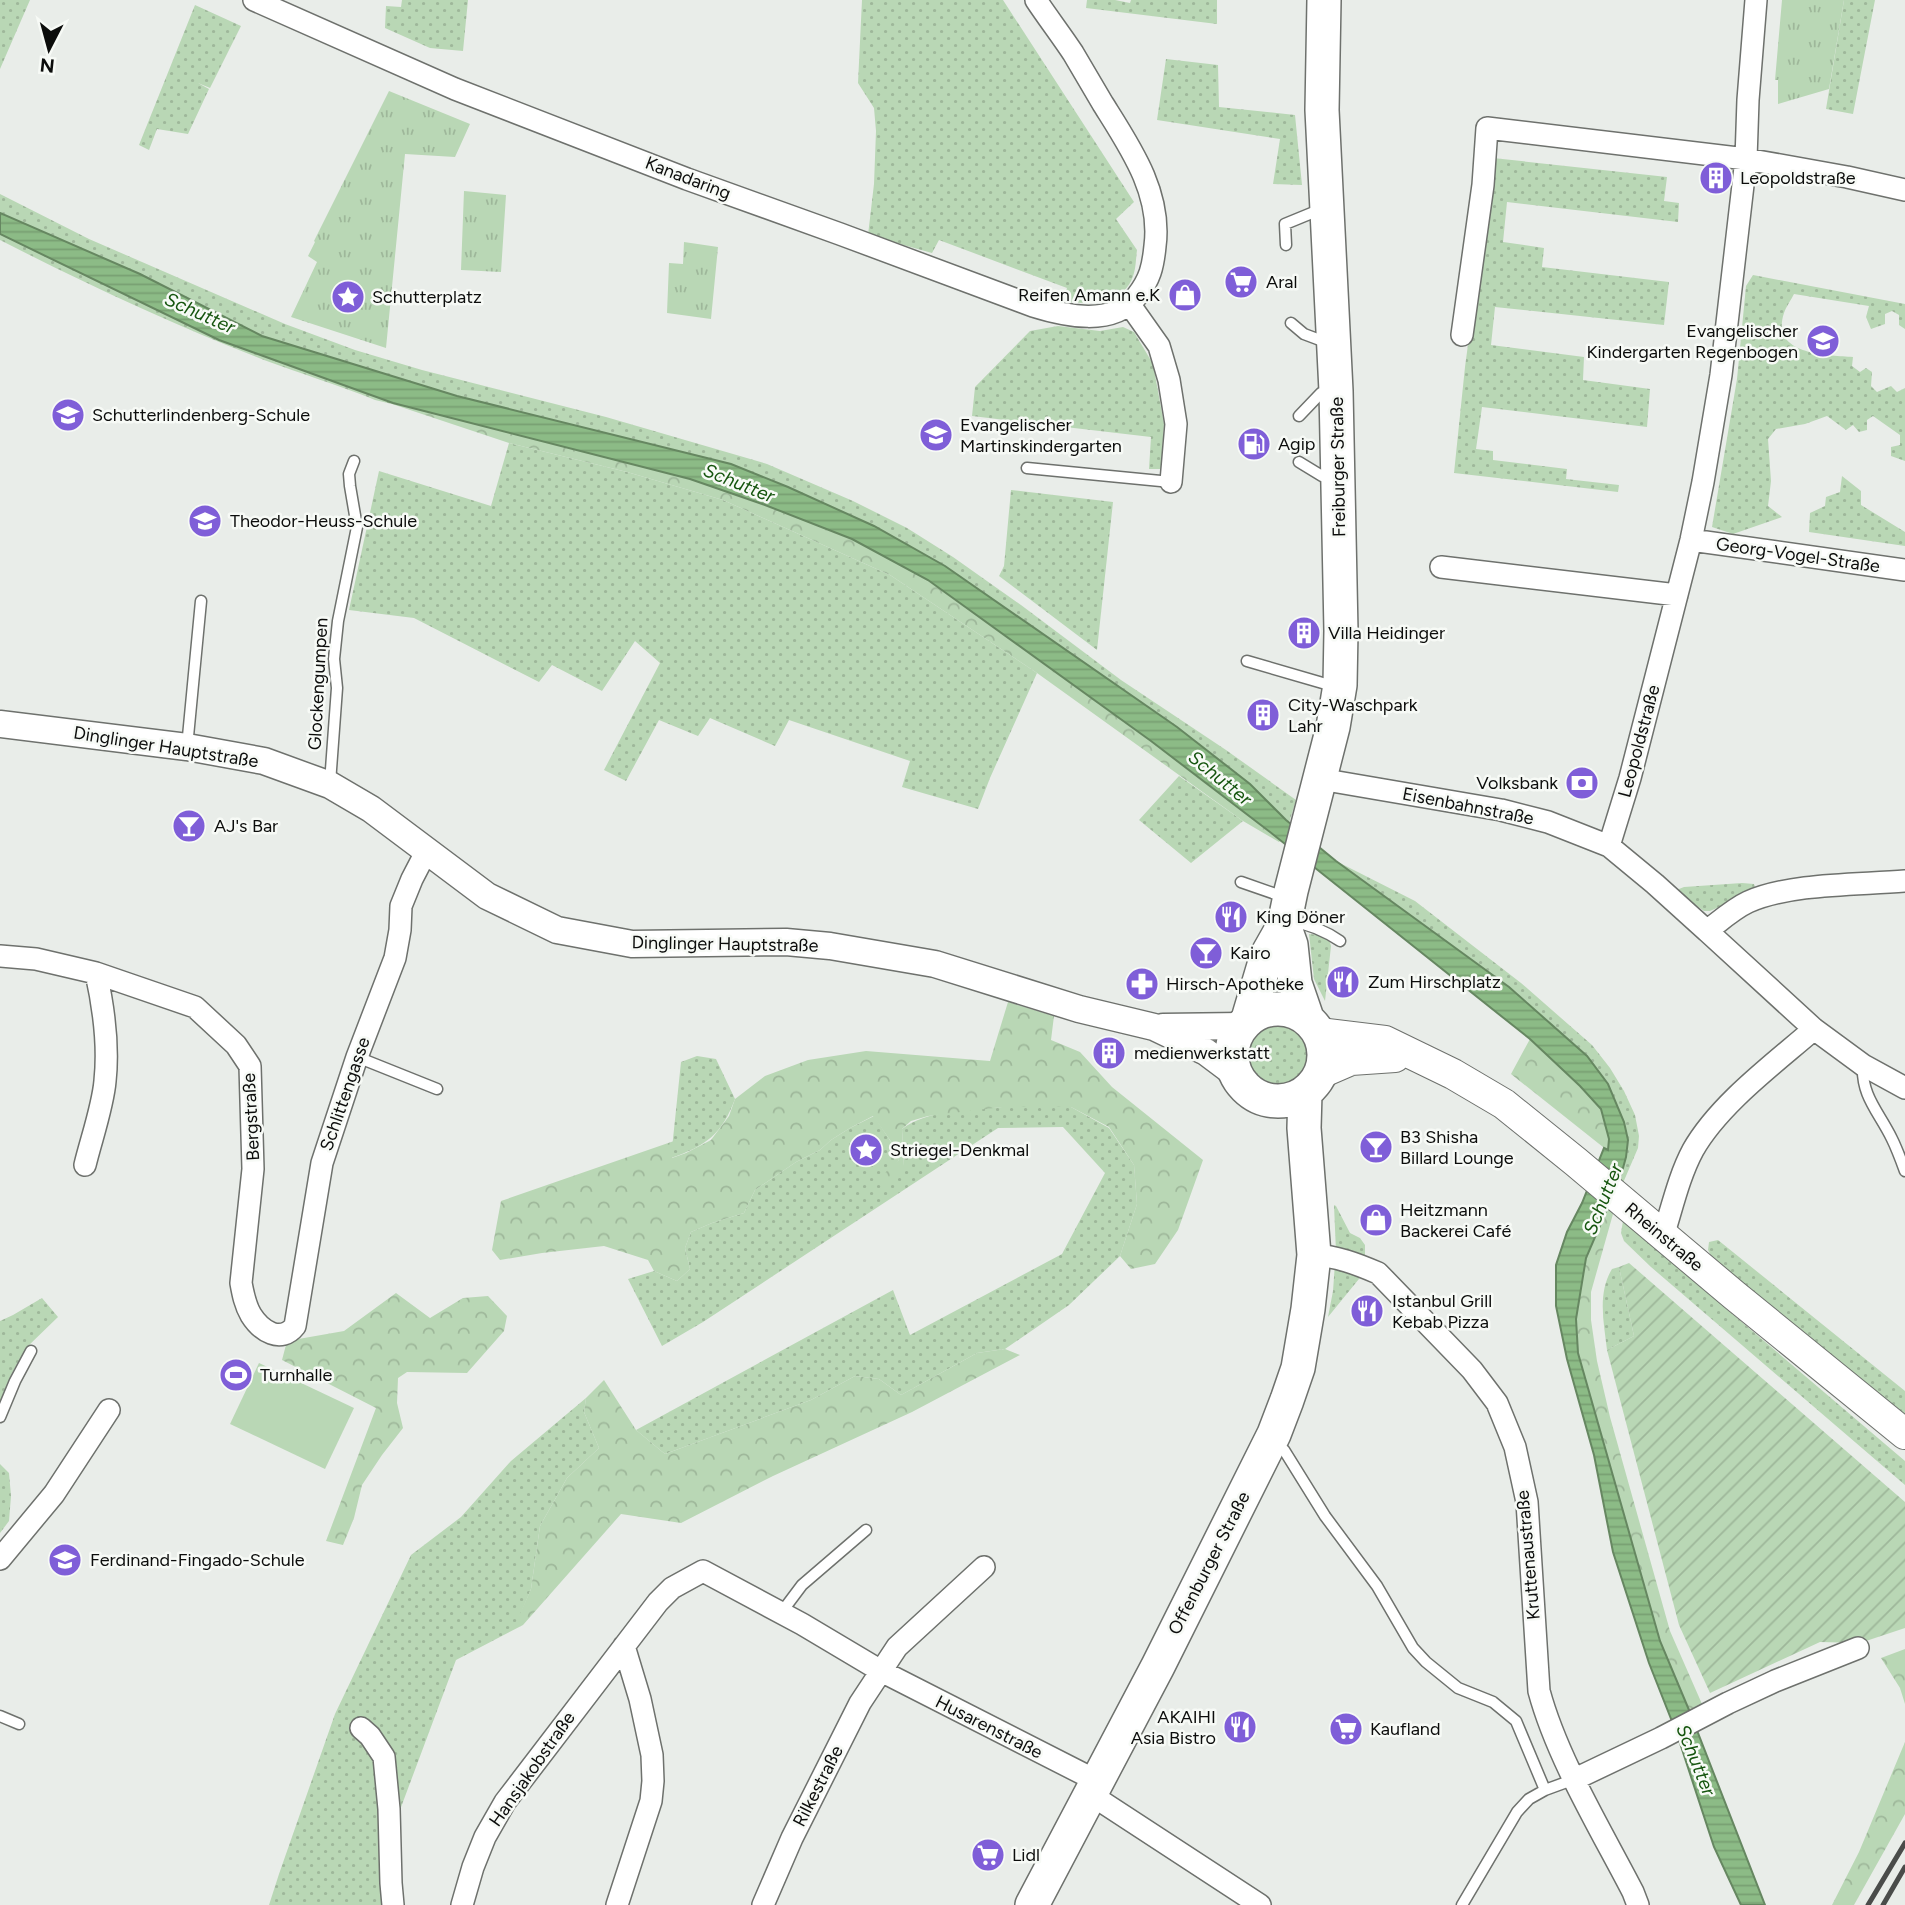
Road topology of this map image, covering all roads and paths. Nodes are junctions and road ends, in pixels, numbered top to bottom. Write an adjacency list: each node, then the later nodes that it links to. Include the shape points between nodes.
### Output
1 (254, 0): 9 (street, Kanadaring, via 455,89 1032,306 1088,317)
2 (1036, 0): 9 (street, via 1132,151 1154,206 1157,232 1149,281)
3 (1756, 0): 5 (street, Leopoldstraße)
4 (1323, 1): 7 (main road, Freiburger Straße)
5 (1746, 159): 6 (street); 11 (street, via 1487,128); 20 (street, Leopoldstraße, via 1721,375)
6 (1905, 190)
7 (1326, 207): 8 (lane, via 1285,224); 12 (main road, Freiburger Straße)
8 (1286, 245)
9 (1130, 305): 19 (street, via 1159,346 1169,380 1176,424)
10 (1291, 323): 12 (lane, via 1304,334)
11 (1462, 335)
12 (1334, 345): 13 (main road, Freiburger Straße)
13 (1336, 391): 14 (lane, via 1321,393); 18 (main road, Freiburger Straße)
14 (1299, 416)
15 (354, 461): 30 (lane, Glockengumpen, via 349,474 357,527 334,659 337,688)
16 (1299, 462): 18 (lane)
17 (1027, 468): 19 (lane)
18 (1339, 481): 26 (main road, Freiburger Straße)
19 (1171, 482)
20 (1691, 540): 22 (street, Georg-Vogel-Straße); 23 (street, Leopoldstraße)
21 (1441, 567): 23 (street)
22 (1905, 569)
23 (1677, 595): 31 (street, Leopoldstraße)
24 (201, 601): 28 (lane)
25 (1247, 661): 26 (lane)
26 (1340, 685): 29 (main road, Freiburger Straße)
27 (0, 724): 28 (street, Dinglinger Hauptstraße)
28 (187, 747): 30 (street, Dinglinger Hauptstraße, via 264,761)
29 (1320, 779): 31 (street, Eisenbahnstraße, via 1501,810); 35 (main road, Freiburger Straße)
30 (330, 785): 32 (street, Dinglinger Hauptstraße, via 371,809)
31 (1609, 846): 36 (street, Eisenbahnstraße)
32 (426, 852): 42 (street, Dinglinger Hauptstraße, via 487,896 557,930 632,944 786,942 830,946 935,964); 45 (street, Schlittengasse, via 401,906 395,958)
33 (1905, 881): 36 (street, via 1780,891 1746,903)
34 (1241, 882): 35 (lane)
35 (1287, 909): 37 (lane); 40 (main road, Freiburger Straße); 41 (main road, Freiburger Straße, via 1295,983)
36 (1707, 931): 43 (street, Eisenbahnstraße)
37 (1340, 941)
38 (0, 956): 39 (street, Bergstraße)
39 (96, 973): 52 (street, via 103,1004 105,1083); 57 (street, Bergstraße, via 195,1007 236,1045 250,1066 253,1169 241,1283 250,1314 260,1327)
40 (1245, 1023): 41 (main road, via 1277,1008 1293,1011); 42 (street, Dinglinger Hauptstraße); 47 (main road, via 1232,1051)
41 (1313, 1026): 44 (main road, Rheinstraße, via 1385,1041); 48 (main road, via 1324,1045 1324,1059)
42 (1154, 1027): 47 (street, Dinglinger Hauptstraße, via 1206,1052)
43 (1814, 1029): 46 (street, Eisenbahnstraße); 55 (street, via 1705,1131 1692,1151)
44 (1413, 1056): 48 (main road, Rheinstraße, via 1351,1060); 55 (main road, Rheinstraße, via 1504,1104)
45 (357, 1057): 50 (lane); 57 (street, Schlittengasse, via 322,1163 295,1326)
46 (1863, 1065): 49 (street, Eisenbahnstraße); 53 (lane, via 1867,1094)
47 (1238, 1076): 51 (main road, via 1249,1090)
48 (1313, 1083): 51 (main road, via 1292,1098); 54 (main road, Offenburger Straße, via 1304,1128)
49 (1905, 1088)
50 (437, 1089)
51 (1265, 1098): 54 (main road, Offenburger Straße, via 1283,1130)
52 (85, 1165)
53 (1905, 1171)
54 (1309, 1198): 56 (main road, Offenburger Straße)
55 (1663, 1236): 61 (main road, Rheinstraße)
56 (1314, 1255): 74 (street, Kruttenaustraße, via 1378,1273 1458,1354 1497,1403 1515,1447 1527,1502 1539,1690); 75 (main road, Offenburger Straße, via 1298,1368 1278,1423)
57 (278, 1336)
58 (31, 1352): 60 (lane)
59 (109, 1410): 64 (street, via 54,1494)
60 (0, 1417)
61 (1905, 1434)
62 (1284, 1450): 76 (lane, via 1413,1647 1458,1688 1493,1702 1516,1721)
63 (866, 1530): 67 (lane, via 802,1585)
64 (0, 1559)
65 (984, 1567): 70 (street, via 897,1647)
66 (703, 1571): 67 (street, Husarenstraße); 68 (street, Hansjakobstraße, via 657,1602)
67 (781, 1613): 70 (street, Husarenstraße)
68 (624, 1646): 78 (street, Hansjakobstraße, via 505,1802 485,1837); 79 (street, via 648,1733 653,1781 651,1801)
69 (1858, 1648): 74 (street, via 1708,1712)
70 (881, 1671): 75 (street, Husarenstraße); 80 (street, Rilkestraße, via 860,1703)
71 (0, 1716): 72 (lane)
72 (19, 1724)
73 (360, 1728): 77 (street, via 384,1757)
74 (1575, 1779): 76 (lane); 84 (street, Kruttenaustraße)
75 (1094, 1787): 81 (main road, Offenburger Straße); 82 (street, Husarenstraße)
76 (1545, 1790): 83 (lane, via 1517,1812)
77 (393, 1905)
78 (462, 1905)
79 (617, 1905)
80 (763, 1905)
81 (1032, 1905)
82 (1260, 1905)
83 (1462, 1905)
84 (1638, 1905)

